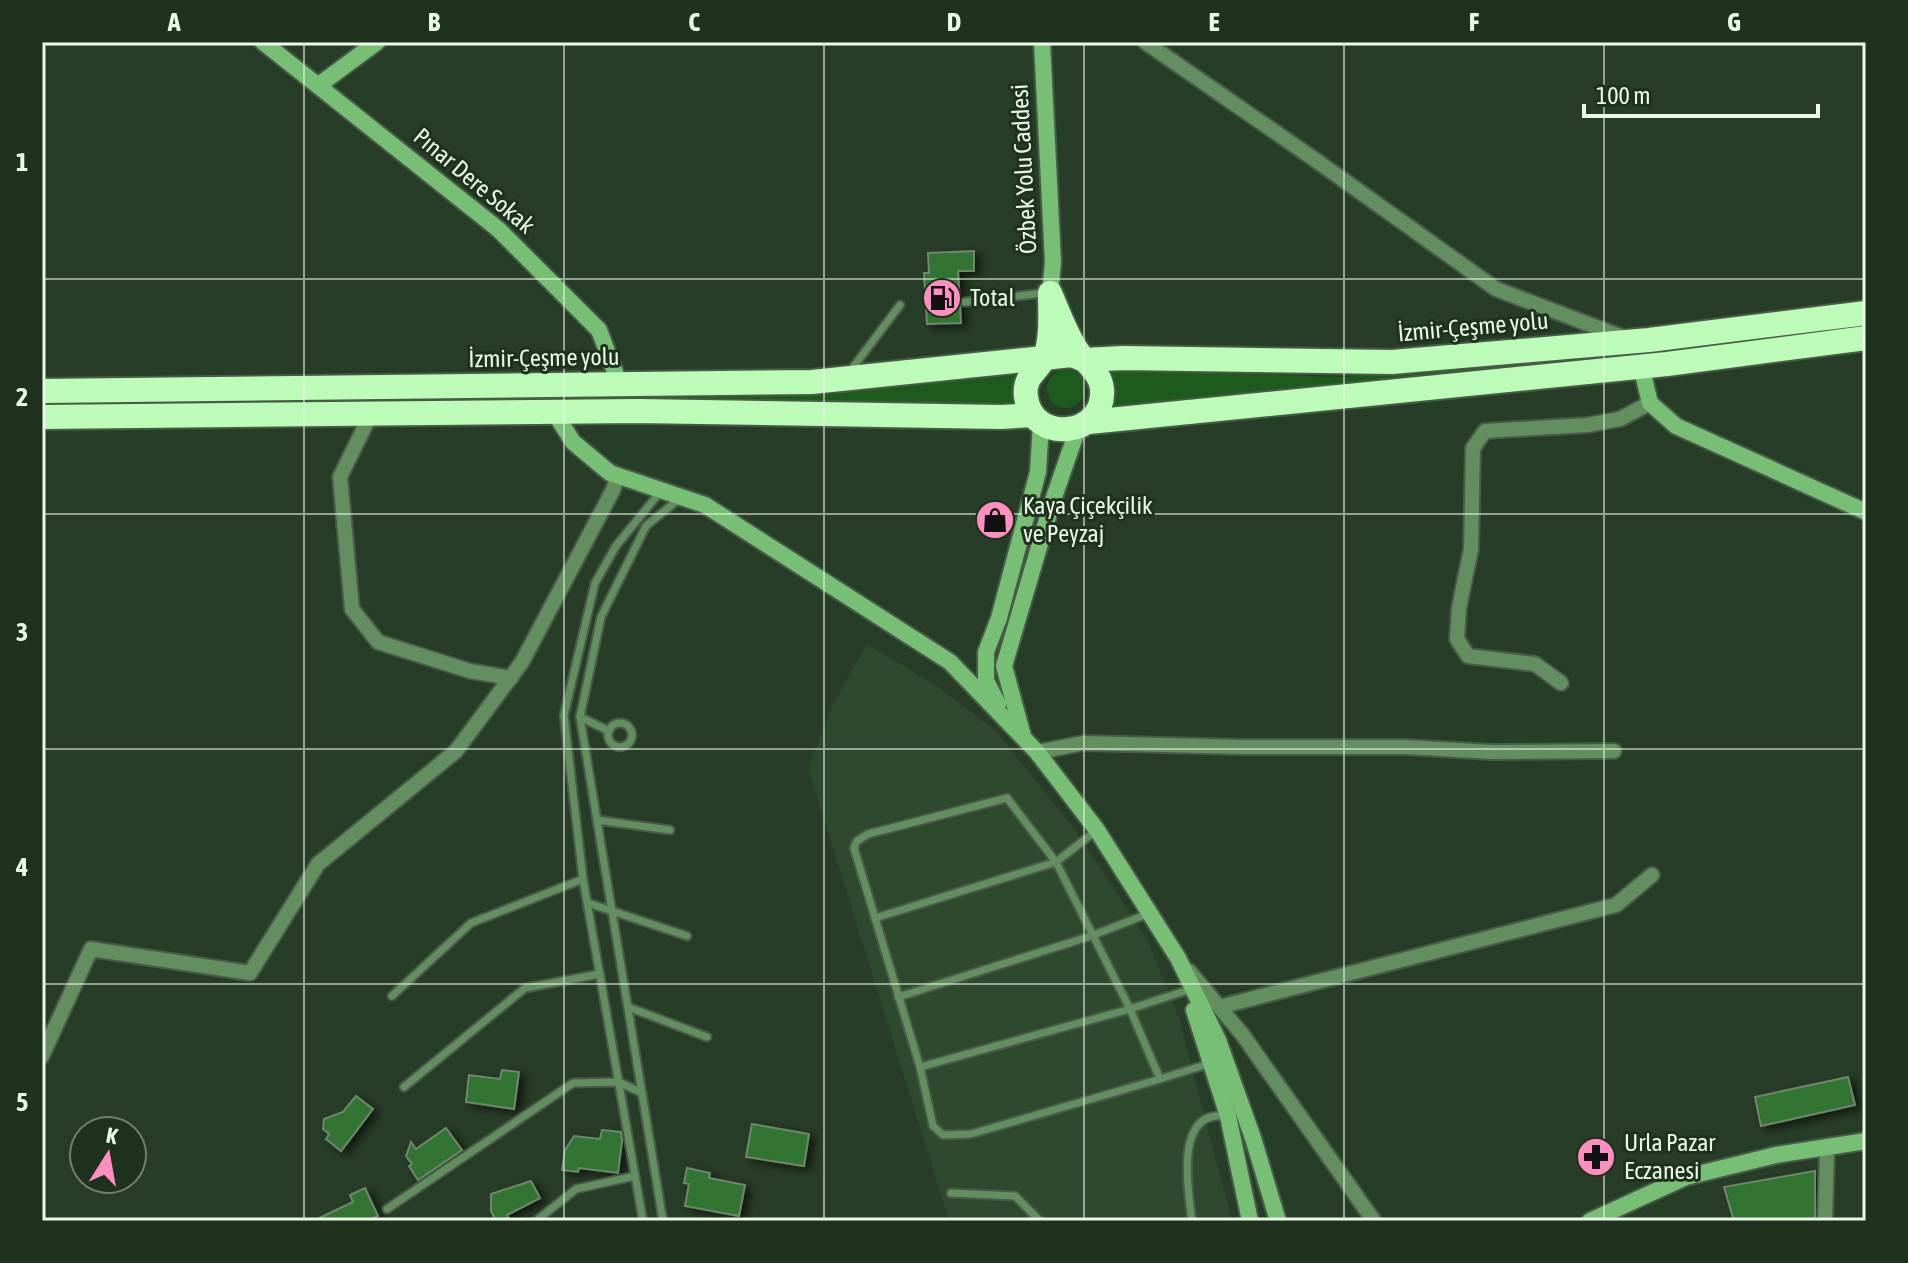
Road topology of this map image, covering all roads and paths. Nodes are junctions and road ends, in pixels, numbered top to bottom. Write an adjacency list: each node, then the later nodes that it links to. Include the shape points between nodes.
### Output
1 (263, 42): 5 (main road, Pınar Dere Sokak)
2 (377, 42): 5 (main road)
3 (1042, 42): 6 (main road, Özbek Yolu Caddesi)
4 (1145, 42): 11 (street, via 1496,289)
5 (319, 85): 16 (main road, Pınar Dere Sokak, via 498,229 599,330)
6 (1050, 293): 7 (lane); 12 (highway); 13 (highway)
7 (965, 302)
8 (900, 305): 15 (lane)
9 (1866, 313): 11 (highway, İzmir-Çeşme yolu)
10 (1866, 338): 14 (highway)
11 (1634, 341): 13 (highway, İzmir-Çeşme yolu, via 1392,362)
12 (1045, 357): 13 (highway, via 1072,355); 15 (highway, İzmir-Çeşme yolu); 22 (highway, via 1026,388)
13 (1084, 360): 23 (highway, via 1102,390 1101,402)
14 (1641, 366): 18 (main road); 23 (highway)
15 (844, 379): 16 (highway, İzmir-Çeşme yolu)
16 (620, 385): 17 (highway, İzmir-Çeşme yolu)
17 (42, 391)
18 (1650, 403): 27 (main road, via 1676,426); 29 (street, via 1620,419 1587,425 1485,431 1473,448 1471,549 1457,639 1468,656 1535,664)
19 (554, 412): 20 (highway); 22 (highway); 24 (main road, via 573,442)
20 (371, 414): 21 (highway); 28 (street, via 340,477 352,609 378,642)
21 (42, 417)
22 (1037, 419): 23 (highway, via 1065,431); 32 (main road, via 1038,472 986,652 986,681)
23 (1083, 425): 32 (main road, via 1052,503 1004,666)
24 (618, 476): 25 (main road); 28 (street)
25 (661, 491): 26 (main road); 40 (lane, via 616,546 595,583 564,715)
26 (681, 497): 30 (lane, via 646,526 601,617); 32 (main road, via 705,505 950,662)
27 (1866, 512)
28 (511, 678): 56 (street, via 456,751 318,864 250,973 91,949)
29 (1561, 683)
30 (580, 717): 31 (lane); 35 (lane)
31 (609, 731)
32 (1023, 738): 34 (main road)
33 (1614, 751): 34 (street, via 1084,743)
34 (1037, 752): 37 (main road)
35 (597, 820): 36 (lane); 42 (lane)
36 (670, 830)
37 (1097, 830): 38 (lane); 43 (main road)
38 (1056, 862): 44 (lane); 44 (lane, via 1007,798 868,834 854,848); 46 (lane)
39 (1652, 875): 53 (street, via 1616,905)
40 (583, 879): 41 (lane); 50 (lane, via 471,923)
41 (588, 903): 42 (lane); 48 (lane)
42 (612, 910): 45 (lane); 52 (lane)
43 (1150, 913): 46 (lane); 47 (main road)
44 (875, 918): 51 (lane)
45 (687, 936)
46 (1091, 936): 51 (lane); 54 (lane)
47 (1178, 958): 49 (main road); 53 (street); 75 (main road, via 1218,1040)
48 (600, 974): 60 (lane); 61 (lane, via 525,988)
49 (1188, 990): 54 (lane); 57 (main road)
50 (392, 996)
51 (898, 997): 58 (lane)
52 (628, 1007): 55 (lane); 62 (lane)
53 (1219, 1007): 76 (street)
54 (1130, 1009): 58 (lane); 59 (lane)
55 (707, 1037)
56 (42, 1056)
57 (1211, 1063): 59 (lane); 63 (main road)
58 (920, 1067): 59 (lane, via 933,1126 943,1135 971,1134)
59 (1160, 1079)
60 (619, 1082): 62 (lane); 66 (lane); 68 (lane, via 573,1083)
61 (404, 1087)
62 (642, 1093): 69 (lane)
63 (1228, 1116): 73 (lane, via 1214,1115 1197,1124 1188,1142); 74 (main road)
64 (1866, 1141): 65 (main road)
65 (1827, 1149): 77 (main road, via 1776,1155 1686,1177); 78 (street)
66 (635, 1176): 70 (lane, via 576,1189); 71 (lane)
67 (951, 1193): 72 (lane, via 1015,1196)
68 (387, 1209)
69 (665, 1220)
70 (536, 1221)
71 (643, 1221)
72 (1040, 1221)
73 (1192, 1221)
74 (1250, 1221)
75 (1278, 1221)
76 (1374, 1221)
77 (1590, 1221)
78 (1825, 1221)

